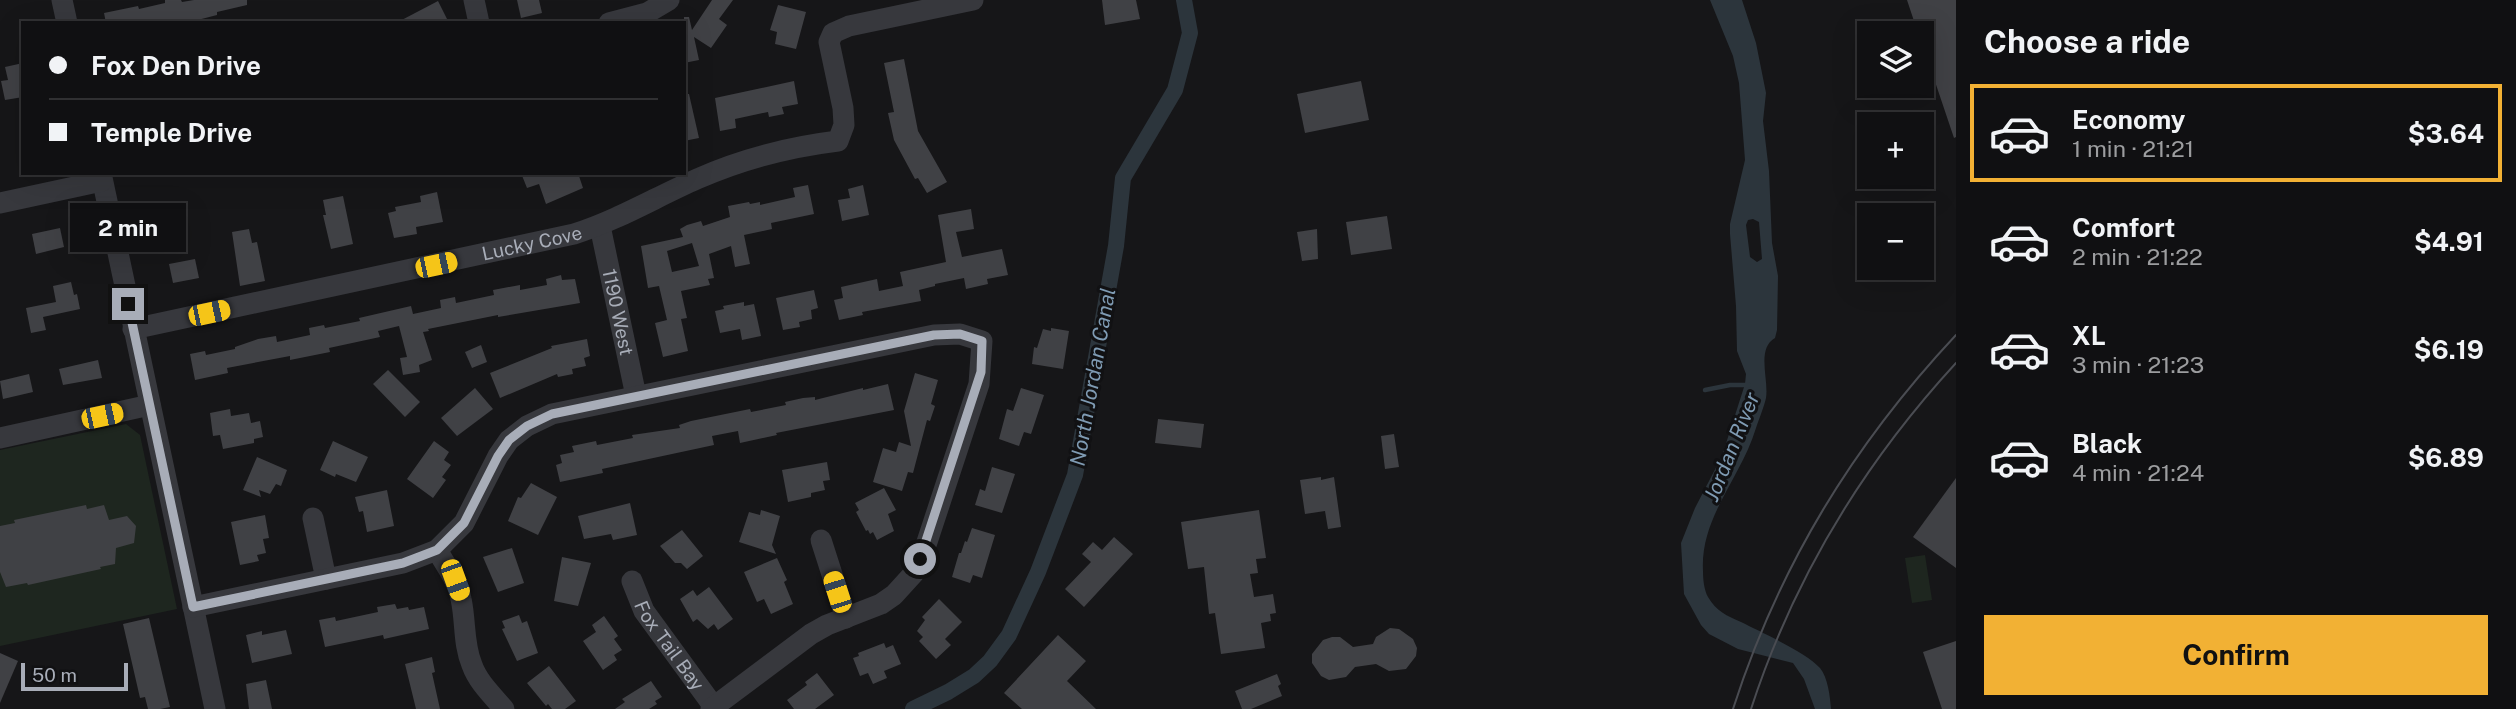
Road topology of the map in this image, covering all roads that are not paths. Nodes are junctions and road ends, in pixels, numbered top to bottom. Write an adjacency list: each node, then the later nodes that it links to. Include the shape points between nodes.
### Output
1 (62, 0): 5 (street)
2 (474, 0): 6 (street)
3 (669, 0): 7 (street, via 647,13)
4 (973, 0): 10 (street, Lucky Cove, via 833,33 829,42 844,125 838,141 727,166)
5 (67, 21)
6 (479, 21)
7 (617, 21)
8 (102, 177): 9 (street); 11 (street)
9 (0, 203)
10 (600, 226): 11 (street, Lucky Cove); 12 (street, 1190 West)
11 (133, 328): 13 (street)
12 (636, 397): 17 (street, via 552,414 527,426 509,440 464,523); 21 (street, via 934,335 960,334 982,341 979,384 917,566 894,595)
13 (150, 405): 14 (street); 20 (street)
14 (0, 438)
15 (313, 518): 18 (street)
16 (821, 540): 21 (street)
17 (437, 550): 18 (street, via 403,563); 24 (street, via 461,598 472,665)
18 (327, 579): 20 (street)
19 (632, 581): 22 (street, Fox Tail Bay, via 644,611)
20 (193, 607): 23 (street)
21 (846, 618): 22 (street, via 811,634)
22 (713, 708)
23 (215, 709)
24 (504, 709)

